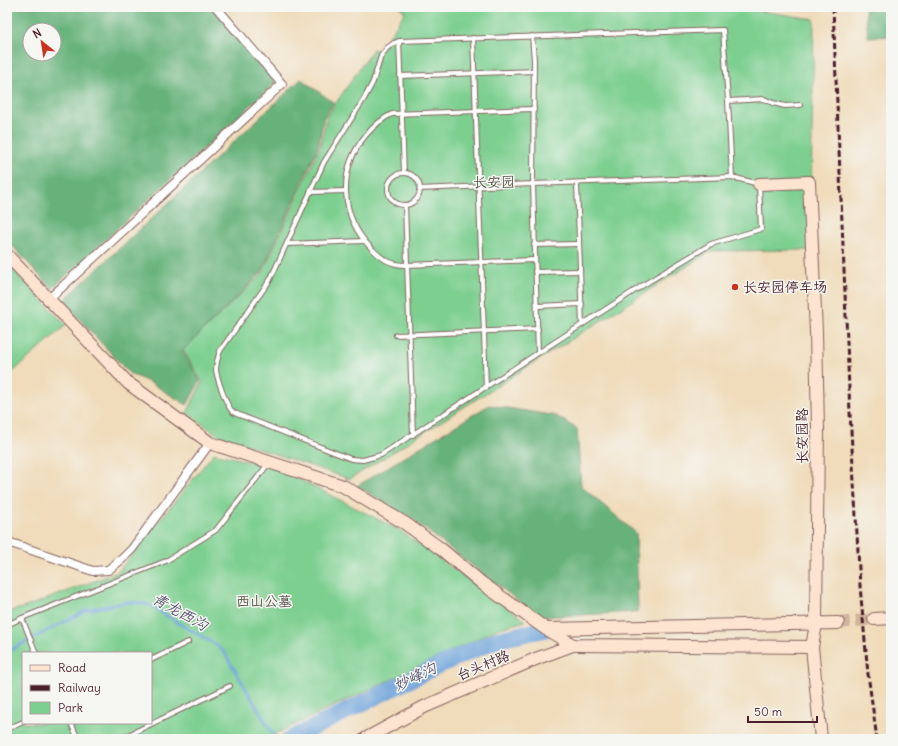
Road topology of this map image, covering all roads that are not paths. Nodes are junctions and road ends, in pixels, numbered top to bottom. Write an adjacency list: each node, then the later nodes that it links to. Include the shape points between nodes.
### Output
1 (216, 7): 33 (street, via 282,84)
2 (532, 36): 3 (lane); 5 (lane); 8 (lane, via 723,30)
3 (473, 38): 4 (lane); 6 (lane)
4 (399, 41): 7 (lane); 21 (lane, via 387,48 381,56 373,82 324,162)
5 (534, 71): 6 (lane); 10 (lane)
6 (474, 73): 7 (lane); 11 (lane)
7 (400, 76): 12 (lane)
8 (728, 101): 9 (lane, via 764,98 785,106); 14 (lane)
9 (800, 105)
10 (534, 109): 11 (lane); 16 (lane)
11 (476, 111): 12 (lane); 18 (lane)
12 (402, 114): 13 (lane); 20 (lane, via 392,114 384,118 360,143 348,169)
13 (404, 174): 19 (lane, via 416,179); 22 (lane, via 392,178 388,192 393,201)
14 (732, 178): 15 (lane); 17 (lane)
15 (577, 182): 16 (lane); 25 (lane)
16 (533, 184): 18 (lane); 26 (lane)
17 (759, 184): 36 (lane, via 761,229 711,244); 51 (street, 长安园路, via 808,182 818,429)
18 (478, 186): 19 (lane); 29 (lane)
19 (419, 189): 22 (lane, via 416,198)
20 (346, 191): 21 (lane); 23 (lane, via 350,215)
21 (310, 192): 24 (lane)
22 (405, 204): 30 (lane)
23 (364, 241): 24 (lane); 30 (lane, via 378,255 391,263)
24 (287, 244): 43 (lane, via 270,280 220,351 216,371 232,412 351,459 363,460 381,455)
25 (579, 244): 26 (lane); 31 (lane)
26 (534, 245): 28 (lane)
27 (7, 255): 33 (street)
28 (535, 260): 29 (lane); 32 (lane)
29 (481, 262): 30 (lane); 38 (lane)
30 (407, 265): 39 (lane)
31 (580, 271): 32 (lane); 34 (lane)
32 (535, 272): 35 (lane)
33 (49, 299): 44 (street, via 128,383)
34 (582, 304): 35 (lane); 36 (lane)
35 (537, 306): 37 (lane)
36 (582, 325): 41 (lane)
37 (538, 330): 38 (lane); 41 (lane)
38 (484, 332): 39 (lane); 42 (lane)
39 (409, 334): 40 (lane); 43 (lane)
40 (396, 335)
41 (538, 353): 42 (lane)
42 (486, 388): 43 (lane)
43 (413, 435)
44 (210, 443): 45 (street); 46 (street, via 132,549 108,570 93,572)
45 (270, 462): 47 (lane, via 216,530 166,561); 53 (street, via 343,486 406,524)
46 (7, 541)
47 (22, 618): 52 (lane); 57 (lane)
48 (891, 618): 49 (street)
49 (874, 619)
50 (838, 623): 51 (street)
51 (816, 624): 53 (street); 56 (street, 长安园路)
52 (7, 625)
53 (546, 629): 55 (street)
54 (188, 642): 58 (lane)
55 (573, 645): 56 (street); 67 (street, 台头村路, via 424,707)
56 (812, 647): 68 (street, 长安园路)
57 (36, 652)
58 (152, 660)
59 (230, 686): 63 (lane)
60 (22, 722): 64 (lane)
61 (70, 724): 65 (lane)
62 (151, 724): 66 (lane)
63 (152, 724)
64 (7, 729)
65 (78, 739)
66 (120, 739)
67 (365, 739)
68 (821, 739)

